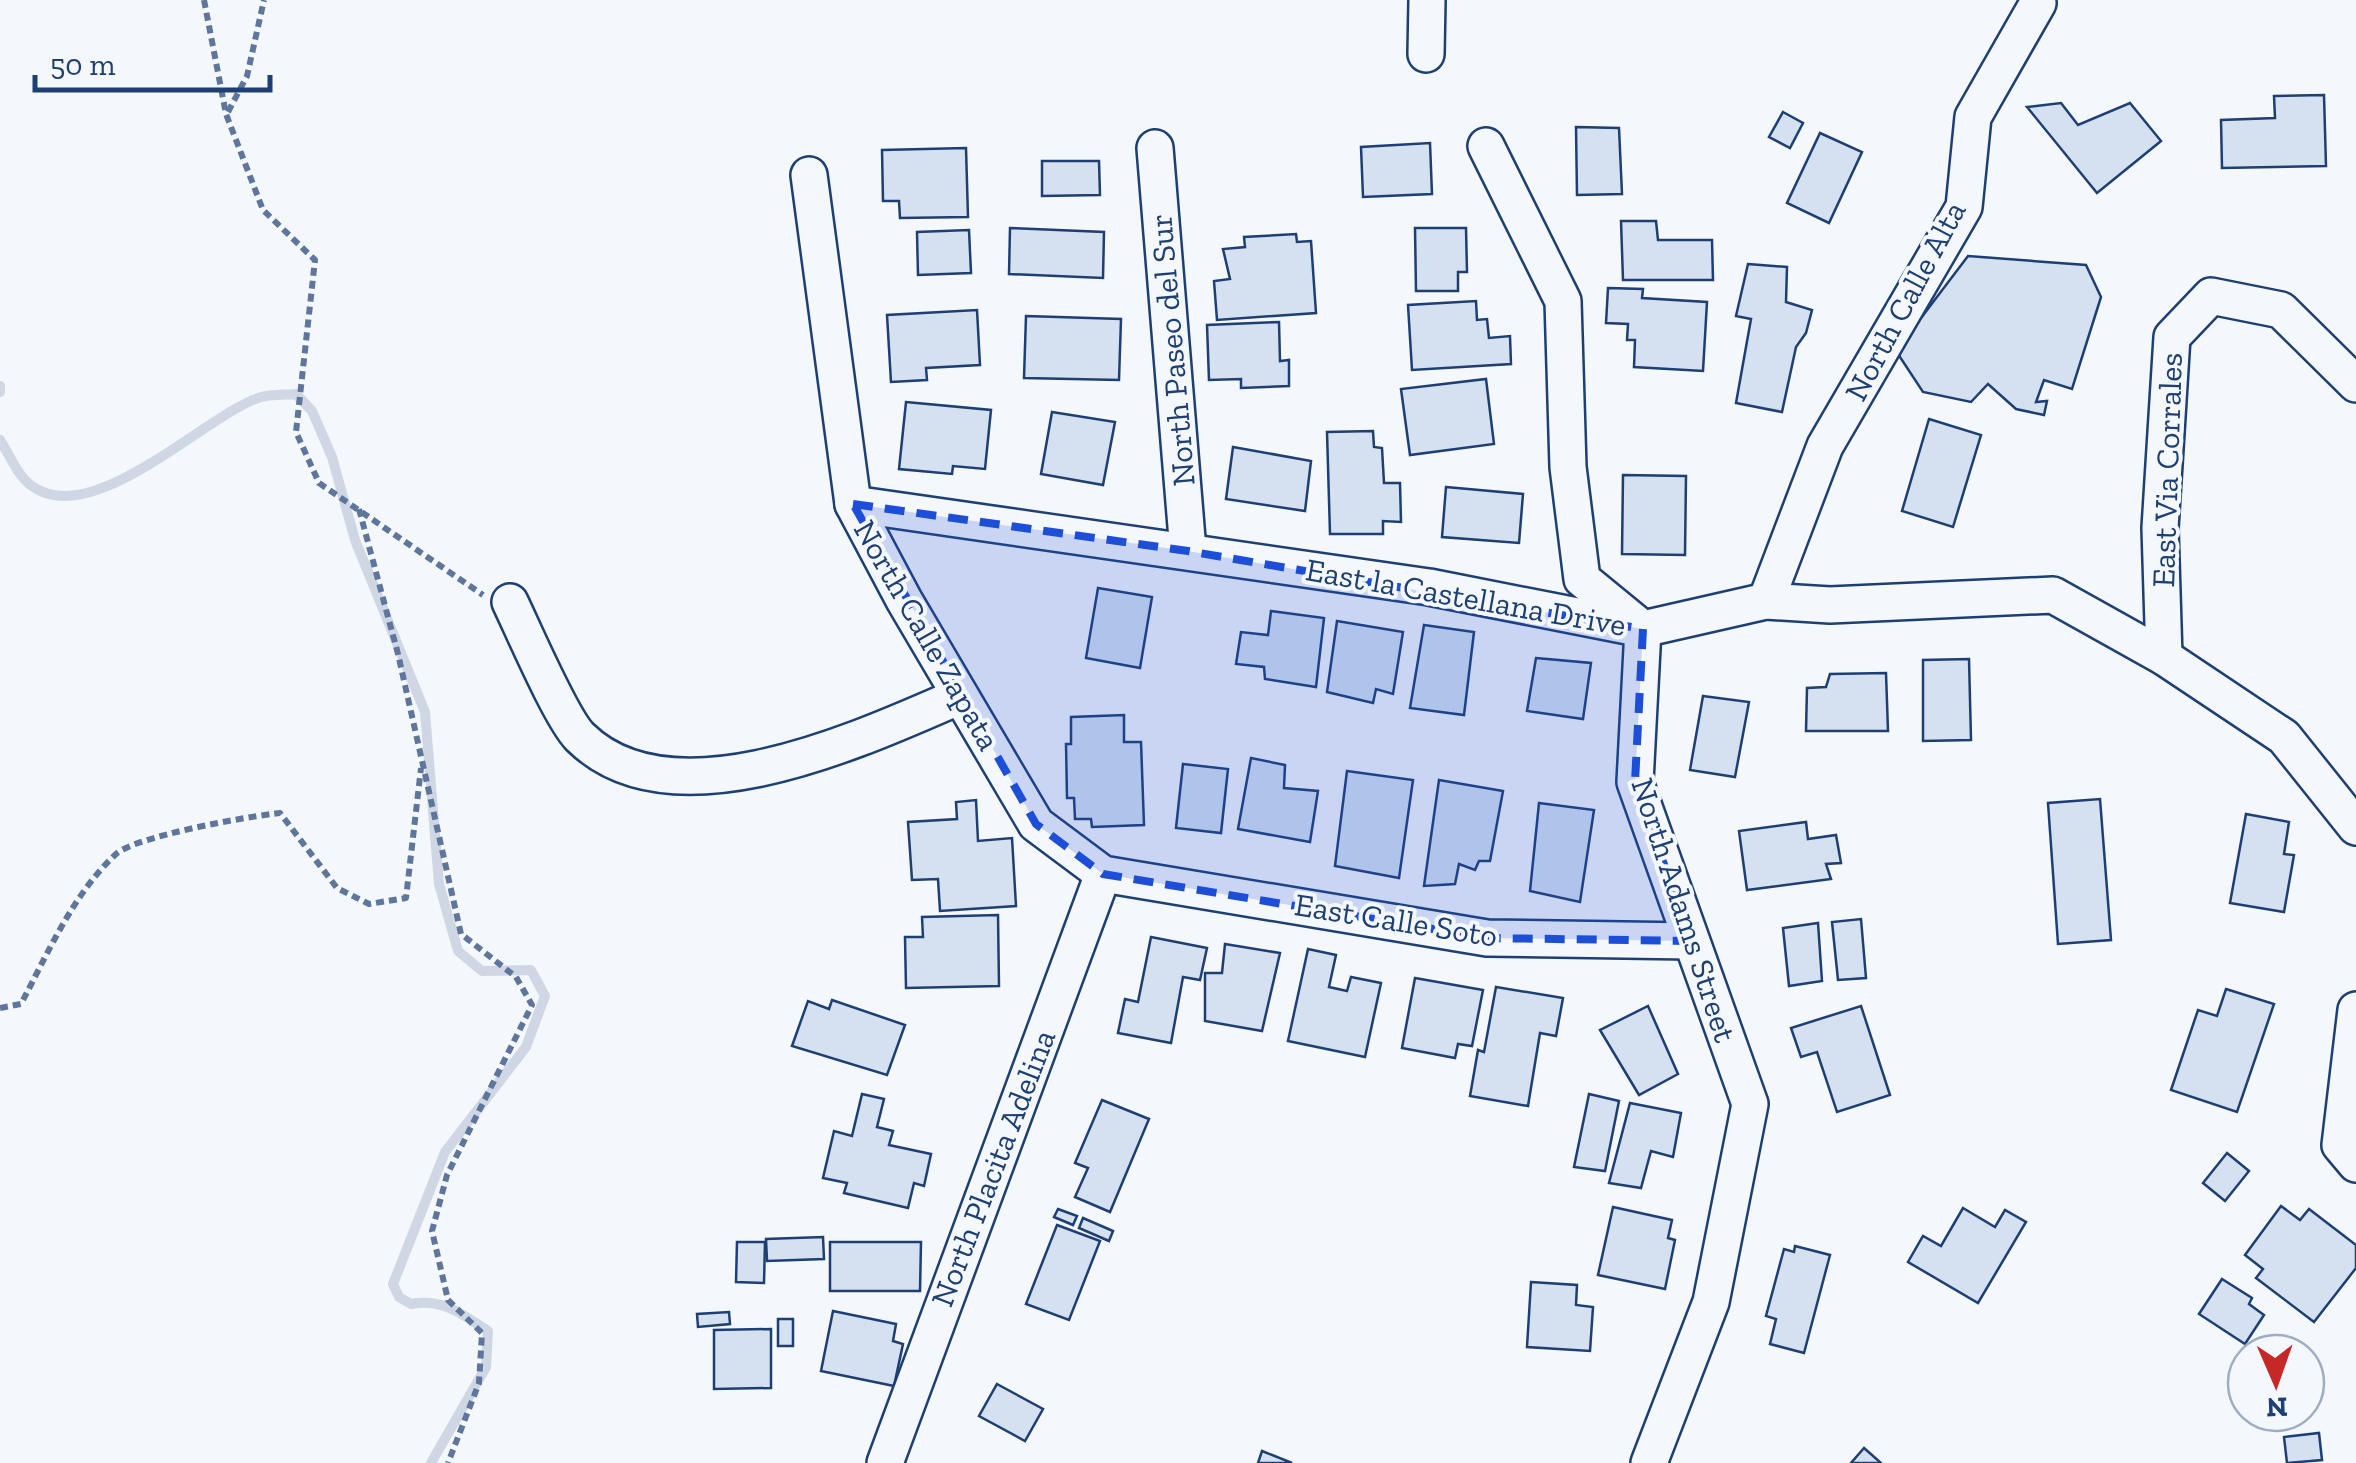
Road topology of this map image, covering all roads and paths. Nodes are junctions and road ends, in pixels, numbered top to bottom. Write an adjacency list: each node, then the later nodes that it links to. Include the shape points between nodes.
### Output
1 (204, 0): 6 (path)
2 (264, 0): 6 (path, via 248,76)
3 (1428, 0): 5 (street)
4 (2038, 3): 14 (street, North Calle Alta, via 1973,117 1964,207 1825,446)
5 (1426, 54)
6 (226, 114): 12 (path, via 263,210 316,260 296,432 319,483)
7 (1486, 146): 16 (street, via 1563,301 1568,468 1582,579)
8 (1155, 148): 13 (street, North Paseo del Sur)
9 (809, 175): 11 (street, North Calle Zapata)
10 (2356, 384): 17 (street, East Via Corrales, via 2281,310 2211,296 2172,337 2160,528)
11 (852, 504): 13 (street, East la Castellana Drive); 18 (street, North Calle Zapata)
12 (359, 508): 15 (path, via 486,597); 19 (path)
13 (1188, 551): 16 (street, East la Castellana Drive)
14 (1766, 601): 16 (street, East la Castellana Drive); 17 (street, East la Castellana Drive, via 1830,605 2053,595)
15 (510, 602): 18 (street, via 579,736 621,762 670,776 718,776 839,749)
16 (1643, 628): 22 (street, North Adams Street, via 1635,782)
17 (2164, 657): 20 (street, East la Castellana Drive, via 2284,738)
18 (960, 696): 21 (street, North Calle Zapata, via 1036,824)
19 (422, 762): 23 (path, via 406,898 369,904 337,888 280,813 240,817 119,851 75,904 21,1004); 26 (path, via 461,934 516,977 532,1005 447,1175 432,1231 448,1300 482,1333 479,1383)
20 (2356, 827)
21 (1103, 874): 22 (street, East Calle Soto, via 1487,938); 27 (street, North Placita Adelina)
22 (1691, 941): 28 (street, North Adams Street, via 1750,1104 1711,1302)
23 (0, 1008)
24 (2356, 1010): 25 (street, via 2340,1145)
25 (2356, 1164)
26 (448, 1463)
27 (885, 1463)
28 (1649, 1463)

